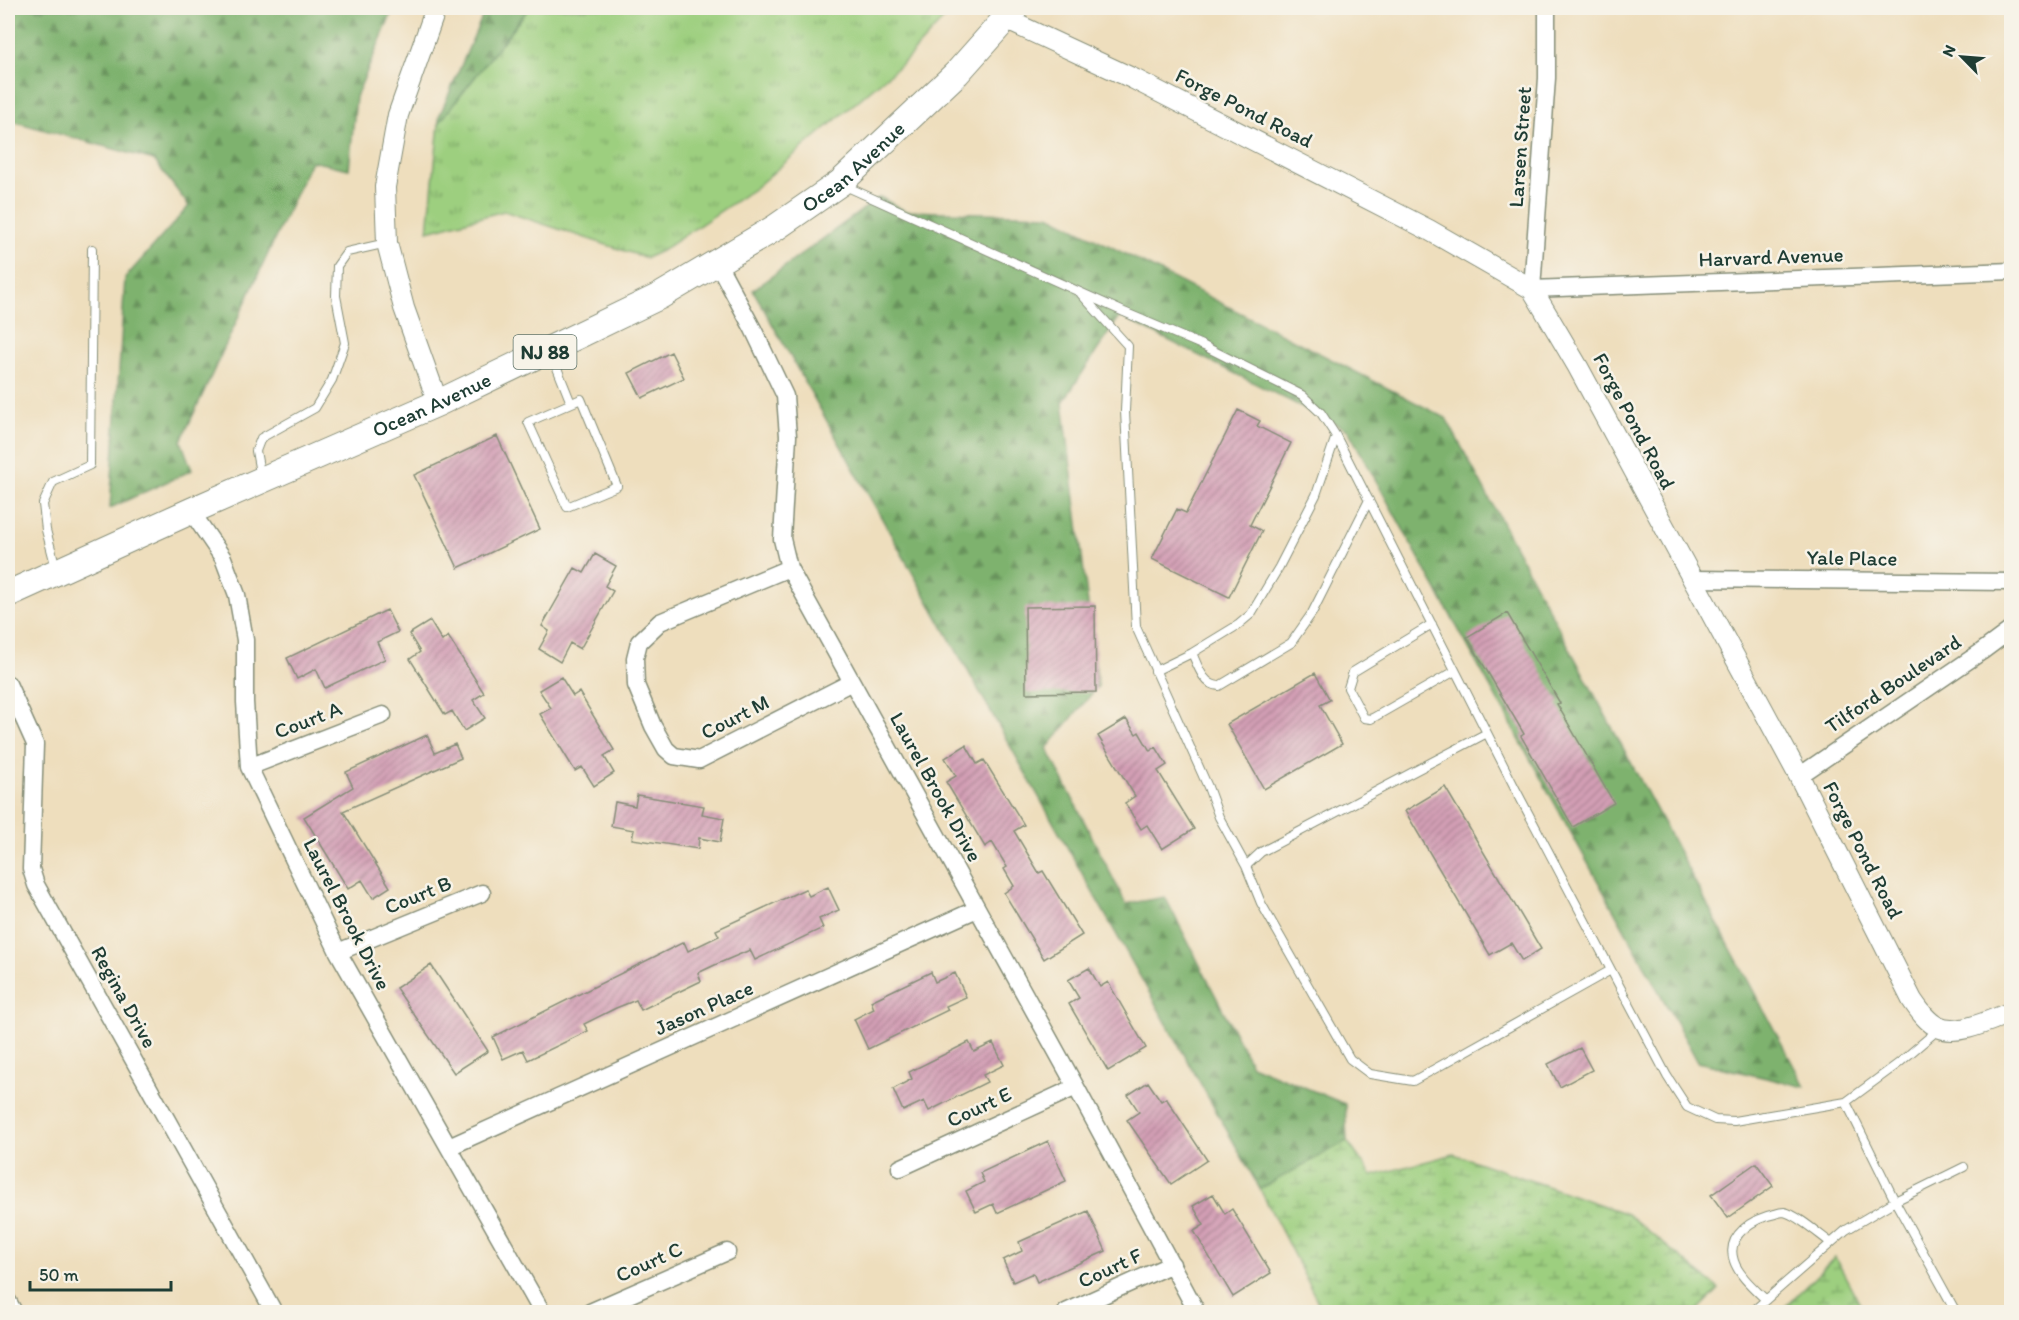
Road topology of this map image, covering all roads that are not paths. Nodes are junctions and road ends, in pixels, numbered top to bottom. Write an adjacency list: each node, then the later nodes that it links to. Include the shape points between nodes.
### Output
1 (436, 8): 5 (street, via 398,116 385,187)
2 (1547, 8): 9 (street, Larsen Street, via 1547,78)
3 (1010, 13): 4 (main road, Ocean Avenue / NJ 88, via 957,73); 9 (street, Forge Pond Road, via 1429,230)
4 (840, 183): 7 (main road, Ocean Avenue / NJ 88); 10 (lane)
5 (387, 243): 13 (street, via 404,308); 15 (lane, via 347,252 337,266 336,296 345,343 339,362 315,408 261,438 256,451)
6 (92, 249): 19 (lane, via 90,465 53,482 44,504)
7 (717, 262): 11 (main road, Ocean Avenue / NJ 88, via 660,296); 18 (street, Laurel Brook Drive, via 785,396 788,436 782,539)
8 (2012, 271): 9 (street, Harvard Avenue)
9 (1532, 289): 20 (street, Forge Pond Road)
10 (1078, 291): 14 (lane, via 1204,346 1302,395 1321,412); 26 (lane, via 1128,346 1125,411 1136,627)
11 (550, 350): 12 (lane); 13 (main road, Ocean Avenue / NJ 88)
12 (571, 403): 12 (lane, via 528,422 567,507 617,486 580,399)
13 (438, 404): 15 (main road, Ocean Avenue / NJ 88)
14 (1336, 436): 16 (lane); 25 (lane, via 1317,495 1251,614)
15 (261, 480): 17 (main road, Ocean Avenue / NJ 88)
16 (1369, 500): 23 (lane); 25 (lane, via 1312,614 1291,643 1219,686 1207,682)
17 (191, 511): 19 (main road, Ocean Avenue / NJ 88); 32 (street, Laurel Brook Drive, via 223,558 237,595 245,640)
18 (789, 568): 28 (street, Laurel Brook Drive); 28 (street, Court M, via 660,622 639,642 636,685 653,726 674,756 699,760)
19 (57, 572): 22 (main road, Ocean Avenue / NJ 88)
20 (1692, 579): 21 (street, Yale Place); 33 (street, Forge Pond Road)
21 (2012, 582)
22 (8, 594)
23 (1432, 624): 27 (lane); 27 (lane, via 1353,672 1348,688 1364,718 1371,719)
24 (2012, 628): 33 (street, Tilford Boulevard)
25 (1192, 653): 26 (lane)
26 (1155, 671): 34 (lane, via 1219,817)
27 (1455, 671): 31 (lane)
28 (852, 682): 36 (street, Laurel Brook Drive)
29 (8, 684): 53 (street, Regina Drive, via 35,744 31,869 36,885)
30 (383, 715): 32 (street, Court A)
31 (1487, 733): 34 (lane, via 1260,852); 38 (lane)
32 (249, 767): 37 (street, Laurel Brook Drive)
33 (1799, 776): 40 (street, Forge Pond Road, via 1912,1000)
34 (1246, 866): 38 (lane, via 1261,903 1350,1059 1370,1074 1413,1081)
35 (482, 893): 37 (street, Court B)
36 (977, 909): 41 (street, Laurel Brook Drive); 43 (street, Jason Place)
37 (338, 952): 43 (street, Laurel Brook Drive)
38 (1611, 970): 42 (lane, via 1687,1107 1715,1120 1734,1121)
39 (2012, 1012): 40 (street, via 1978,1025)
40 (1939, 1028): 42 (lane)
41 (1076, 1087): 45 (street, Court E); 49 (street, Laurel Brook Drive)
42 (1846, 1102): 46 (lane)
43 (449, 1148): 54 (street, Laurel Brook Drive)
44 (1965, 1167): 46 (lane)
45 (900, 1168)
46 (1895, 1202): 47 (lane); 59 (lane)
47 (1831, 1243): 50 (lane); 50 (lane, via 1784,1212 1748,1224 1737,1237 1734,1260 1743,1277)
48 (727, 1252): 55 (street, Court C)
49 (1172, 1264): 56 (street, Court F); 57 (street, Laurel Brook Drive)
50 (1766, 1300): 58 (lane)
51 (8, 1301): 52 (street)
52 (14, 1312)
53 (274, 1312)
54 (542, 1312)
55 (590, 1312)
56 (1066, 1312)
57 (1197, 1312)
58 (1752, 1312)
59 (1956, 1312)

